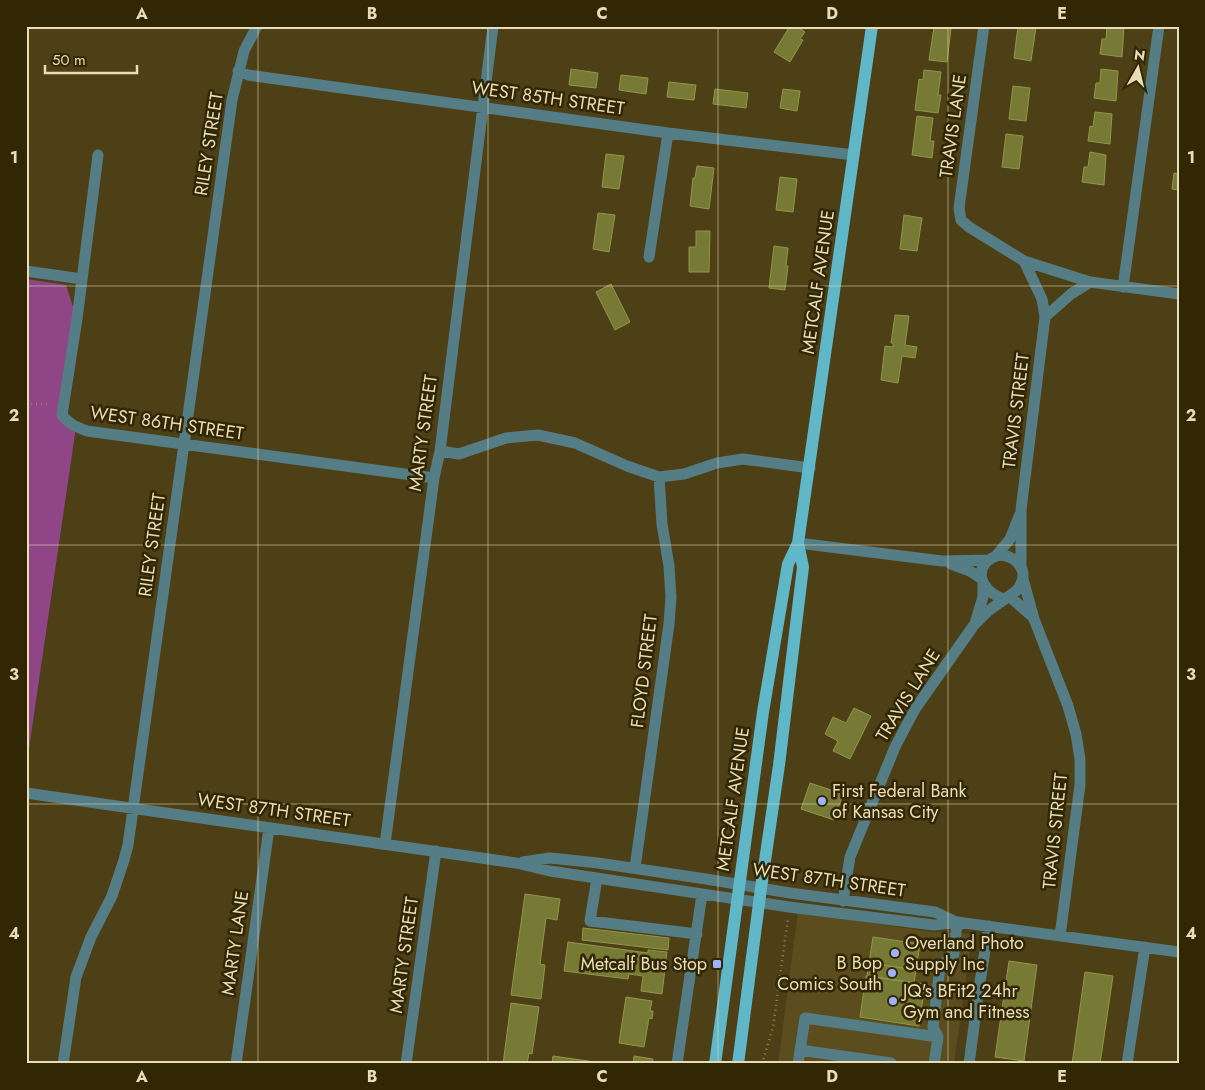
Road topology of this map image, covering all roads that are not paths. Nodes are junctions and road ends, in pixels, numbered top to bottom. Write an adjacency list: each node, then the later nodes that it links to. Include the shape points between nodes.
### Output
1 (257, 26): 6 (street, RILEY STREET)
2 (493, 26): 7 (street, MARTY STREET)
3 (984, 26): 12 (street, TRAVIS LANE, via 959,208 961,220)
4 (1159, 26): 16 (street)
5 (870, 27): 9 (main road, METCALF AVENUE)
6 (238, 72): 7 (street, WEST 85TH STREET); 19 (street, RILEY STREET)
7 (483, 106): 8 (street, WEST 85TH STREET); 20 (street, MARTY STREET)
8 (668, 133): 9 (street, WEST 85TH STREET); 11 (street)
9 (854, 155): 21 (main road, METCALF AVENUE)
10 (98, 156): 14 (street)
11 (649, 256)
12 (1024, 261): 15 (street); 18 (street, TRAVIS STREET, via 1042,299)
13 (26, 271): 14 (street)
14 (82, 279): 19 (street, WEST 86TH STREET, via 62,415 76,427 87,430)
15 (1090, 282): 16 (street); 18 (street)
16 (1123, 286): 17 (street)
17 (1179, 294)
18 (1045, 317): 24 (street, TRAVIS STREET)
19 (184, 444): 23 (street, WEST 86TH STREET); 35 (street, RILEY STREET)
20 (440, 451): 22 (street, via 458,454 506,438 545,436 582,446); 23 (street, MARTY STREET)
21 (810, 468): 22 (street, via 743,460); 25 (main road, METCALF AVENUE)
22 (659, 477): 40 (street, FLOYD STREET, via 671,597)
23 (434, 478): 37 (street, MARTY STREET)
24 (1021, 510): 26 (street, TRAVIS STREET, via 1010,539); 28 (street, TRAVIS STREET)
25 (798, 543): 27 (street); 42 (main road, METCALF AVENUE, via 788,564); 43 (main road, METCALF AVENUE, via 804,567 780,765)
26 (993, 558): 27 (street); 28 (street, via 1006,555); 30 (street, via 982,570)
27 (942, 561): 30 (street, via 970,571)
28 (1021, 566): 29 (street)
29 (1023, 579): 31 (street); 32 (street, TRAVIS STREET)
30 (982, 581): 31 (street, via 992,594); 33 (street, TRAVIS LANE, via 983,597)
31 (1007, 598): 32 (street, TRAVIS STREET); 33 (street, TRAVIS LANE)
32 (1034, 619): 51 (street, TRAVIS STREET, via 1068,706 1080,759 1080,785)
33 (974, 625): 46 (street, TRAVIS LANE, via 915,710 895,747 850,856)
34 (26, 794): 35 (street, WEST 87TH STREET)
35 (134, 808): 36 (street, WEST 87TH STREET); 56 (street, RILEY STREET, via 124,860 112,896 84,953 76,978)
36 (269, 828): 37 (street, WEST 87TH STREET); 57 (street, MARTY LANE)
37 (385, 844): 38 (street, WEST 87TH STREET)
38 (436, 851): 39 (street, WEST 87TH STREET); 58 (street, MARTY STREET)
39 (516, 863): 40 (street, WEST 87TH STREET, via 550,858); 41 (street, WEST 87TH STREET, via 550,872)
40 (635, 868): 42 (street, WEST 87TH STREET)
41 (597, 878): 44 (street, WEST 87TH STREET); 50 (street, via 590,921)
42 (739, 884): 43 (street, WEST 87TH STREET); 45 (main road, METCALF AVENUE)
43 (761, 888): 46 (street, WEST 87TH STREET); 47 (main road, METCALF AVENUE)
44 (702, 894): 45 (street, WEST 87TH STREET); 50 (street)
45 (737, 899): 47 (street, WEST 87TH STREET); 60 (main road, METCALF AVENUE)
46 (843, 901): 48 (street, WEST 87TH STREET, via 934,912)
47 (759, 902): 48 (street, WEST 87TH STREET, via 934,926); 61 (main road, METCALF AVENUE)
48 (957, 922): 49 (street, WEST 87TH STREET); 54 (street, via 954,954 940,967 933,1027)
49 (989, 926): 51 (street, WEST 87TH STREET); 65 (street)
50 (697, 934): 59 (street)
51 (1060, 936): 52 (street, WEST 87TH STREET)
52 (1144, 947): 53 (street, WEST 87TH STREET); 66 (street)
53 (1179, 952)
54 (938, 1037): 55 (street, via 805,1018); 64 (street)
55 (800, 1050): 62 (street); 63 (street)
56 (63, 1064)
57 (236, 1064)
58 (406, 1064)
59 (677, 1064)
60 (715, 1064)
61 (738, 1064)
62 (798, 1064)
63 (893, 1064)
64 (934, 1064)
65 (969, 1064)
66 (1127, 1064)

